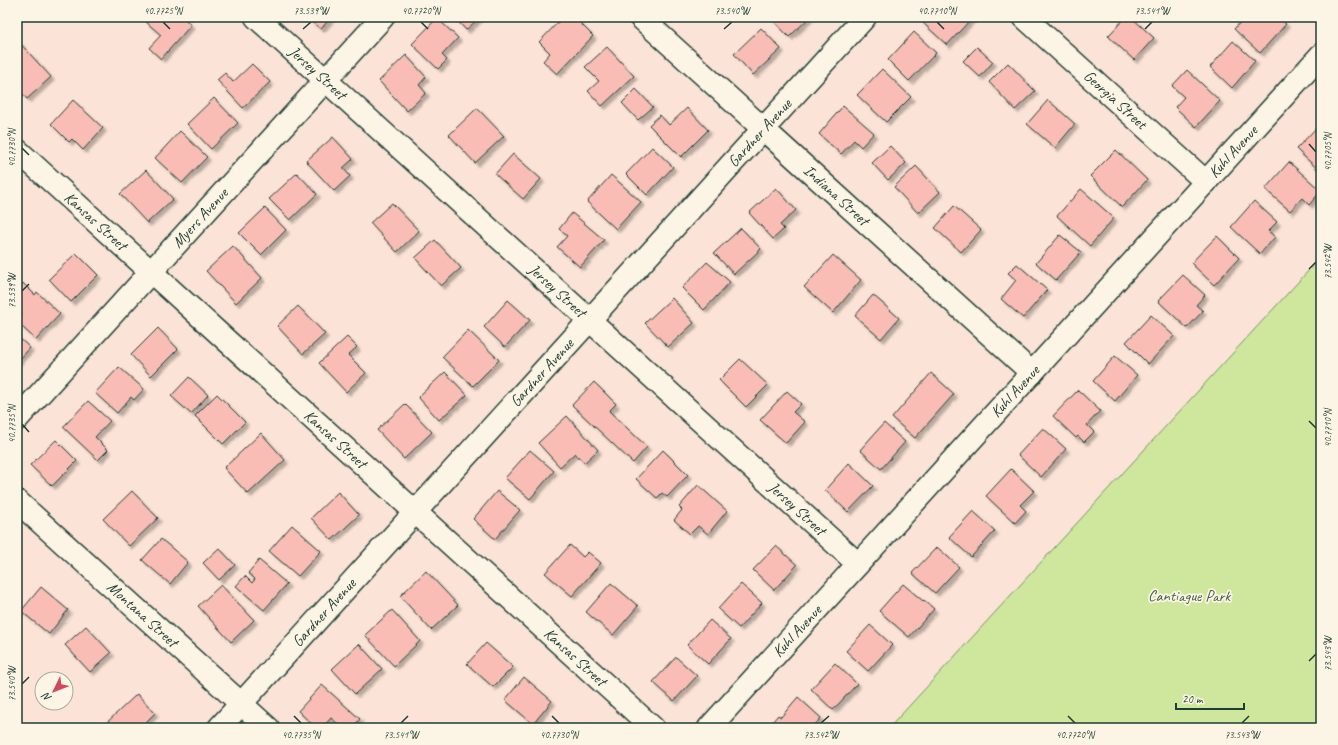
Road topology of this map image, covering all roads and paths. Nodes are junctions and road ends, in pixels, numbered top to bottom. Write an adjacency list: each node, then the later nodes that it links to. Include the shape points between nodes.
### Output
1 (256, 17): 7 (street, Jersey Street)
2 (383, 17): 7 (street, Myers Avenue)
3 (640, 17): 8 (street, Indiana Street)
4 (865, 17): 8 (street, Gardner Avenue)
5 (1024, 17): 10 (street, Georgia Street)
6 (1321, 55): 10 (street, Kuhl Avenue)
7 (325, 80): 11 (street, Myers Avenue); 12 (street, Jersey Street)
8 (763, 129): 12 (street, Gardner Avenue); 13 (street, Indiana Street)
9 (17, 150): 11 (street, Kansas Street)
10 (1206, 182): 13 (street, Kuhl Avenue)
11 (151, 272): 14 (street, Myers Avenue); 16 (street, Kansas Street)
12 (589, 320): 16 (street, Gardner Avenue); 17 (street, Jersey Street)
13 (1032, 373): 17 (street, Kuhl Avenue)
14 (17, 419)
15 (17, 501): 18 (street, Montana Street)
16 (415, 512): 18 (street, Gardner Avenue); 21 (street, Kansas Street)
17 (858, 564): 22 (street, Kuhl Avenue)
18 (241, 703): 19 (street, Gardner Avenue); 20 (street, Montana Street)
19 (219, 728)
20 (268, 728)
21 (653, 728)
22 (709, 728)

